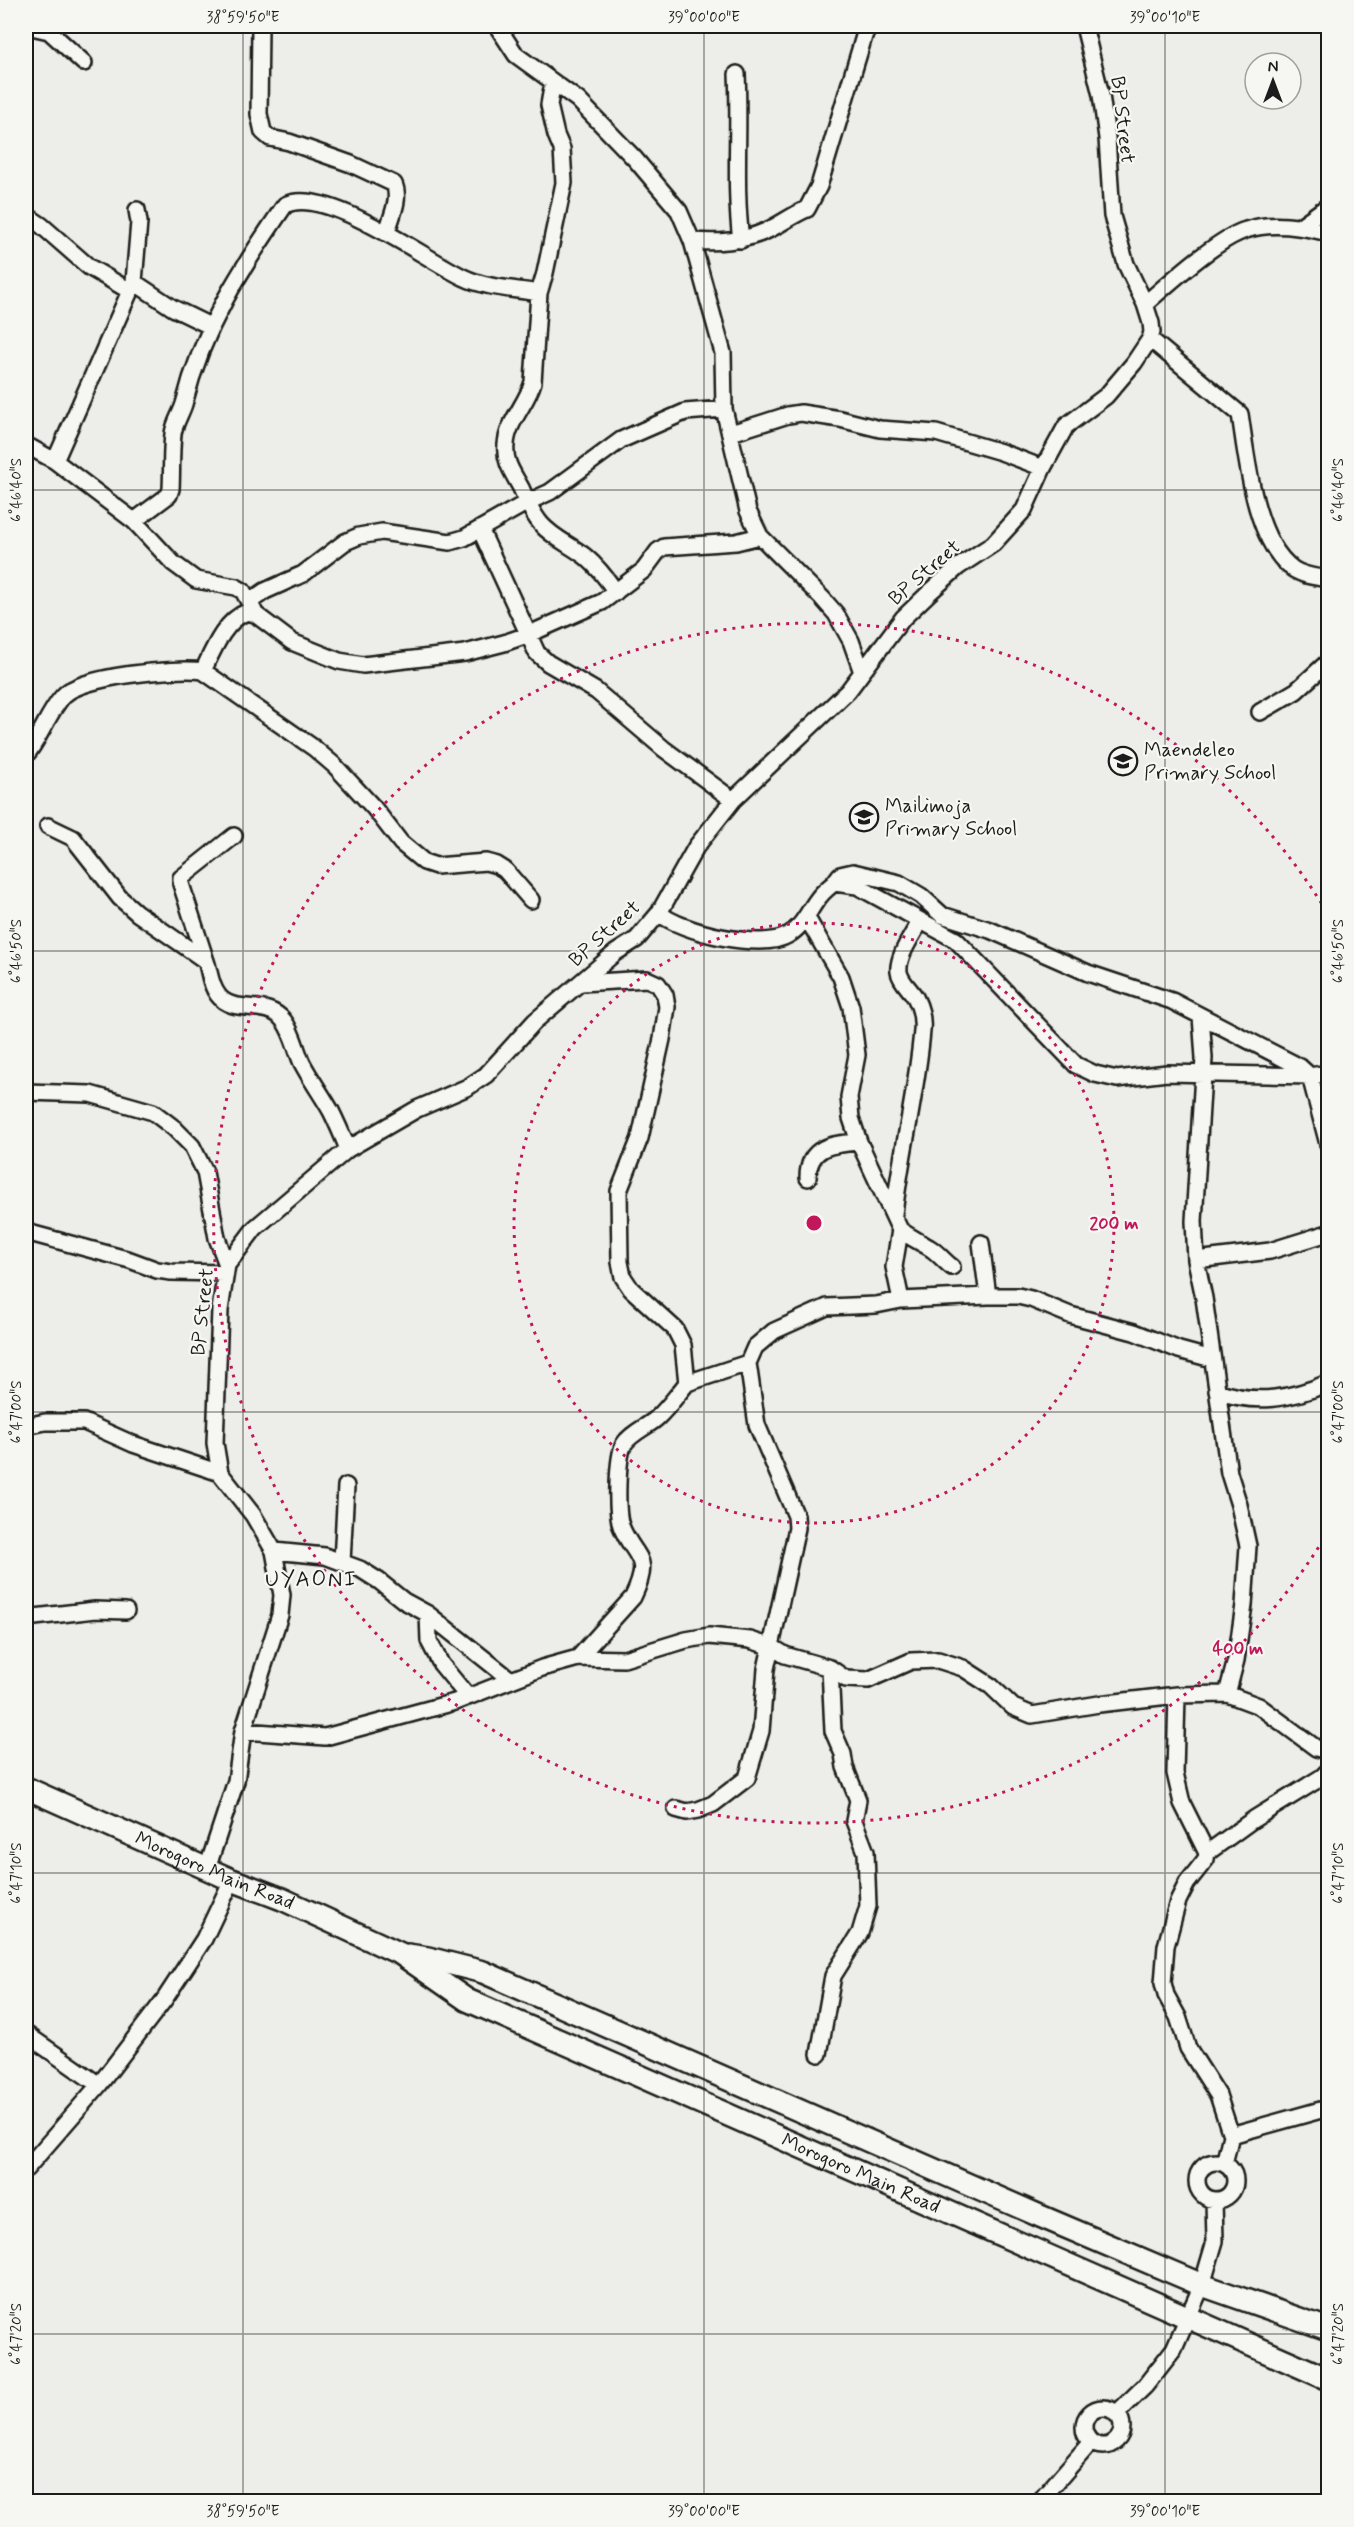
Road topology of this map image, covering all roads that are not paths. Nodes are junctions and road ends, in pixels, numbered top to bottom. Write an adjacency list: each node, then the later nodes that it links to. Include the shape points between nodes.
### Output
1 (27, 26): 6 (street, via 49,32)
2 (260, 26): 13 (street, via 259,114 263,132 394,184 396,201)
3 (497, 26): 8 (street, via 516,55)
4 (870, 26): 15 (street, via 819,186 807,209 768,231)
5 (1084, 26): 19 (street, BP Street, via 1106,127 1112,216 1126,264)
6 (84, 63)
7 (736, 74): 15 (street, via 736,205)
8 (553, 82): 16 (street, via 578,100 642,168 679,211); 18 (street, via 549,105 561,149 564,183)
9 (1329, 206): 12 (street)
10 (137, 210): 17 (street)
11 (26, 215): 17 (street, via 89,267)
12 (1300, 226): 14 (street); 19 (street, via 1261,227 1235,233)
13 (387, 232): 18 (street, via 464,278); 20 (street, via 327,207 293,201 285,205)
14 (1329, 233)
15 (741, 240): 16 (street)
16 (692, 241): 22 (street, via 723,353)
17 (132, 286): 20 (street); 25 (street)
18 (539, 292): 27 (street, via 530,396 508,431 506,446 507,464)
19 (1145, 304): 21 (street, BP Street, via 1151,323)
20 (210, 326): 28 (street, via 173,432 169,495)
21 (1149, 339): 26 (street, BP Street, via 1106,396 1066,426); 31 (street, via 1240,414 1253,496 1272,544 1295,571)
22 (724, 409): 23 (street); 27 (street, via 685,412 621,440 550,492)
23 (731, 434): 26 (street, via 801,413 880,429 936,433); 30 (street, via 748,511)
24 (26, 446): 25 (street)
25 (55, 461): 28 (street)
26 (1043, 468): 37 (street, BP Street, via 1024,510 993,544 958,567 903,618)
27 (526, 503): 29 (street); 32 (street, via 541,524 585,556)
28 (134, 521): 33 (street, via 173,563 196,579 236,587)
29 (480, 529): 33 (street, via 450,542 382,532 359,536 303,574); 34 (street)
30 (760, 536): 32 (street, via 664,548); 37 (street, via 836,614)
31 (1329, 579)
32 (616, 592): 34 (street)
33 (249, 602): 34 (street, via 292,642 339,661 363,665 465,652); 36 (street, via 248,612 232,621)
34 (527, 635): 40 (street, via 548,663 596,691 664,749)
35 (1329, 662): 38 (street, via 1296,691)
36 (203, 671): 39 (street, via 188,668 149,672 72,688 62,697); 44 (street, via 335,766 401,843 424,862 436,866 486,862 497,865)
37 (862, 672): 40 (street, BP Street, via 830,710)
38 (1260, 712)
39 (26, 755)
40 (733, 800): 45 (street, BP Street, via 696,847)
41 (48, 826): 48 (street, via 73,838 137,914)
42 (234, 836): 48 (street, via 181,878)
43 (834, 883): 46 (street, via 819,896); 47 (street, via 857,886); 50 (street, via 840,875 853,872 899,883 942,915 990,930)
44 (531, 900)
45 (659, 913): 46 (street, via 706,934 753,941 789,935); 49 (street, BP Street, via 637,939)
46 (807, 918): 55 (street, via 841,977 851,1007 856,1055 850,1118)
47 (920, 921): 51 (street, via 956,940 1076,1065 1117,1079); 59 (street, via 900,961 899,972 916,999 922,1029)
48 (206, 961): 57 (street, via 212,985 227,1004 261,1007 275,1012 284,1021)
49 (581, 983): 57 (street, BP Street, via 536,1021 486,1075); 71 (street, via 647,979 658,984 665,995 662,1039 640,1138 619,1191 620,1262 631,1289 675,1329 683,1345)
50 (1201, 1016): 51 (street); 53 (street, via 1300,1067)
51 (1203, 1073): 53 (street); 64 (street, via 1194,1221)
52 (1329, 1073): 53 (street)
53 (1310, 1076): 56 (street)
54 (26, 1092): 66 (street, via 90,1094 153,1112 174,1128 192,1146 205,1172)
55 (859, 1142): 58 (street, via 837,1143 817,1152 811,1158); 59 (street)
56 (1329, 1144)
57 (348, 1149): 66 (street, BP Street, via 255,1228)
58 (808, 1178)
59 (894, 1214): 60 (street)
60 (900, 1230): 65 (street, via 933,1249); 68 (street, via 894,1267)
61 (26, 1232): 66 (street, via 157,1270)
62 (1329, 1233): 64 (street, via 1270,1251)
63 (981, 1243): 67 (street)
64 (1196, 1260): 69 (street)
65 (952, 1267)
66 (226, 1269): 75 (street, BP Street, via 220,1310 215,1443)
67 (988, 1296): 68 (street); 69 (street, via 1031,1299 1070,1316 1134,1332)
68 (901, 1300): 70 (street, via 827,1307 774,1331 755,1347)
69 (1212, 1359): 73 (street)
70 (748, 1363): 71 (street); 82 (street, via 758,1425 796,1516 797,1528)
71 (687, 1383): 83 (street, via 657,1418 626,1441 621,1451 618,1504 621,1525 640,1556 639,1585 633,1597)
72 (1329, 1383): 73 (street, via 1296,1395 1255,1401)
73 (1217, 1391): 86 (street, via 1229,1473 1248,1546 1247,1585)
74 (26, 1426): 75 (street, via 84,1422 133,1444)
75 (220, 1473): 77 (street, BP Street, via 253,1515)
76 (346, 1486): 78 (street)
77 (274, 1551): 78 (street, via 325,1556); 89 (street, BP Street, via 282,1595 280,1615)
78 (342, 1562): 80 (street, via 360,1569)
79 (126, 1611): 81 (street, via 95,1610)
80 (428, 1614): 85 (street); 88 (street, via 429,1641 441,1664)
81 (26, 1618)
82 (772, 1647): 83 (street, via 750,1640 709,1636 624,1659); 84 (street); 93 (street, via 766,1669 761,1731 747,1778 713,1804 687,1812)
83 (578, 1658): 85 (street)
84 (830, 1668): 87 (street, via 846,1679 868,1680 911,1661 938,1660 963,1668 991,1686 1013,1707 1032,1715); 99 (street, via 833,1731 858,1800 854,1821 866,1852 868,1906 860,1933 833,1976)
85 (511, 1680): 88 (street)
86 (1227, 1694): 87 (street); 90 (street, via 1259,1706 1316,1748)
87 (1177, 1695): 94 (street, via 1175,1773 1182,1803)
88 (468, 1697): 89 (street, via 325,1737)
89 (243, 1731): 95 (street, BP Street, via 237,1781)
90 (1329, 1751)
91 (1329, 1771): 94 (street)
92 (26, 1788): 95 (highway, Morogoro Main Road)
93 (676, 1809)
94 (1207, 1853): 102 (street, via 1178,1901 1166,1946 1163,1983 1188,2048 1218,2095)
95 (207, 1869): 96 (highway, Morogoro Main Road)
96 (231, 1880): 97 (highway, Morogoro Main Road); 100 (street, via 204,1939 164,2000)
97 (401, 1954): 106 (highway, Morogoro Main Road, via 483,1972); 107 (highway, Morogoro Main Road, via 467,2000)
98 (26, 2034): 100 (street)
99 (819, 2054)
100 (99, 2085): 104 (street)
101 (1329, 2108): 102 (street)
102 (1231, 2135): 103 (street)
103 (1224, 2164): 105 (street, via 1232,2170 1233,2191); 105 (street, via 1208,2164 1198,2176 1200,2192)
104 (26, 2169)
105 (1214, 2200): 106 (street, via 1215,2241)
106 (1202, 2285): 107 (street); 108 (highway, Morogoro Main Road)
107 (1189, 2317): 109 (highway, Morogoro Main Road); 110 (street, via 1174,2349)
108 (1329, 2329)
109 (1329, 2379)
110 (1116, 2414): 111 (street, via 1121,2421 1116,2441 1101,2446); 111 (street, via 1099,2408 1090,2413 1084,2422 1084,2433)
111 (1091, 2442): 112 (street)
112 (1039, 2502)

